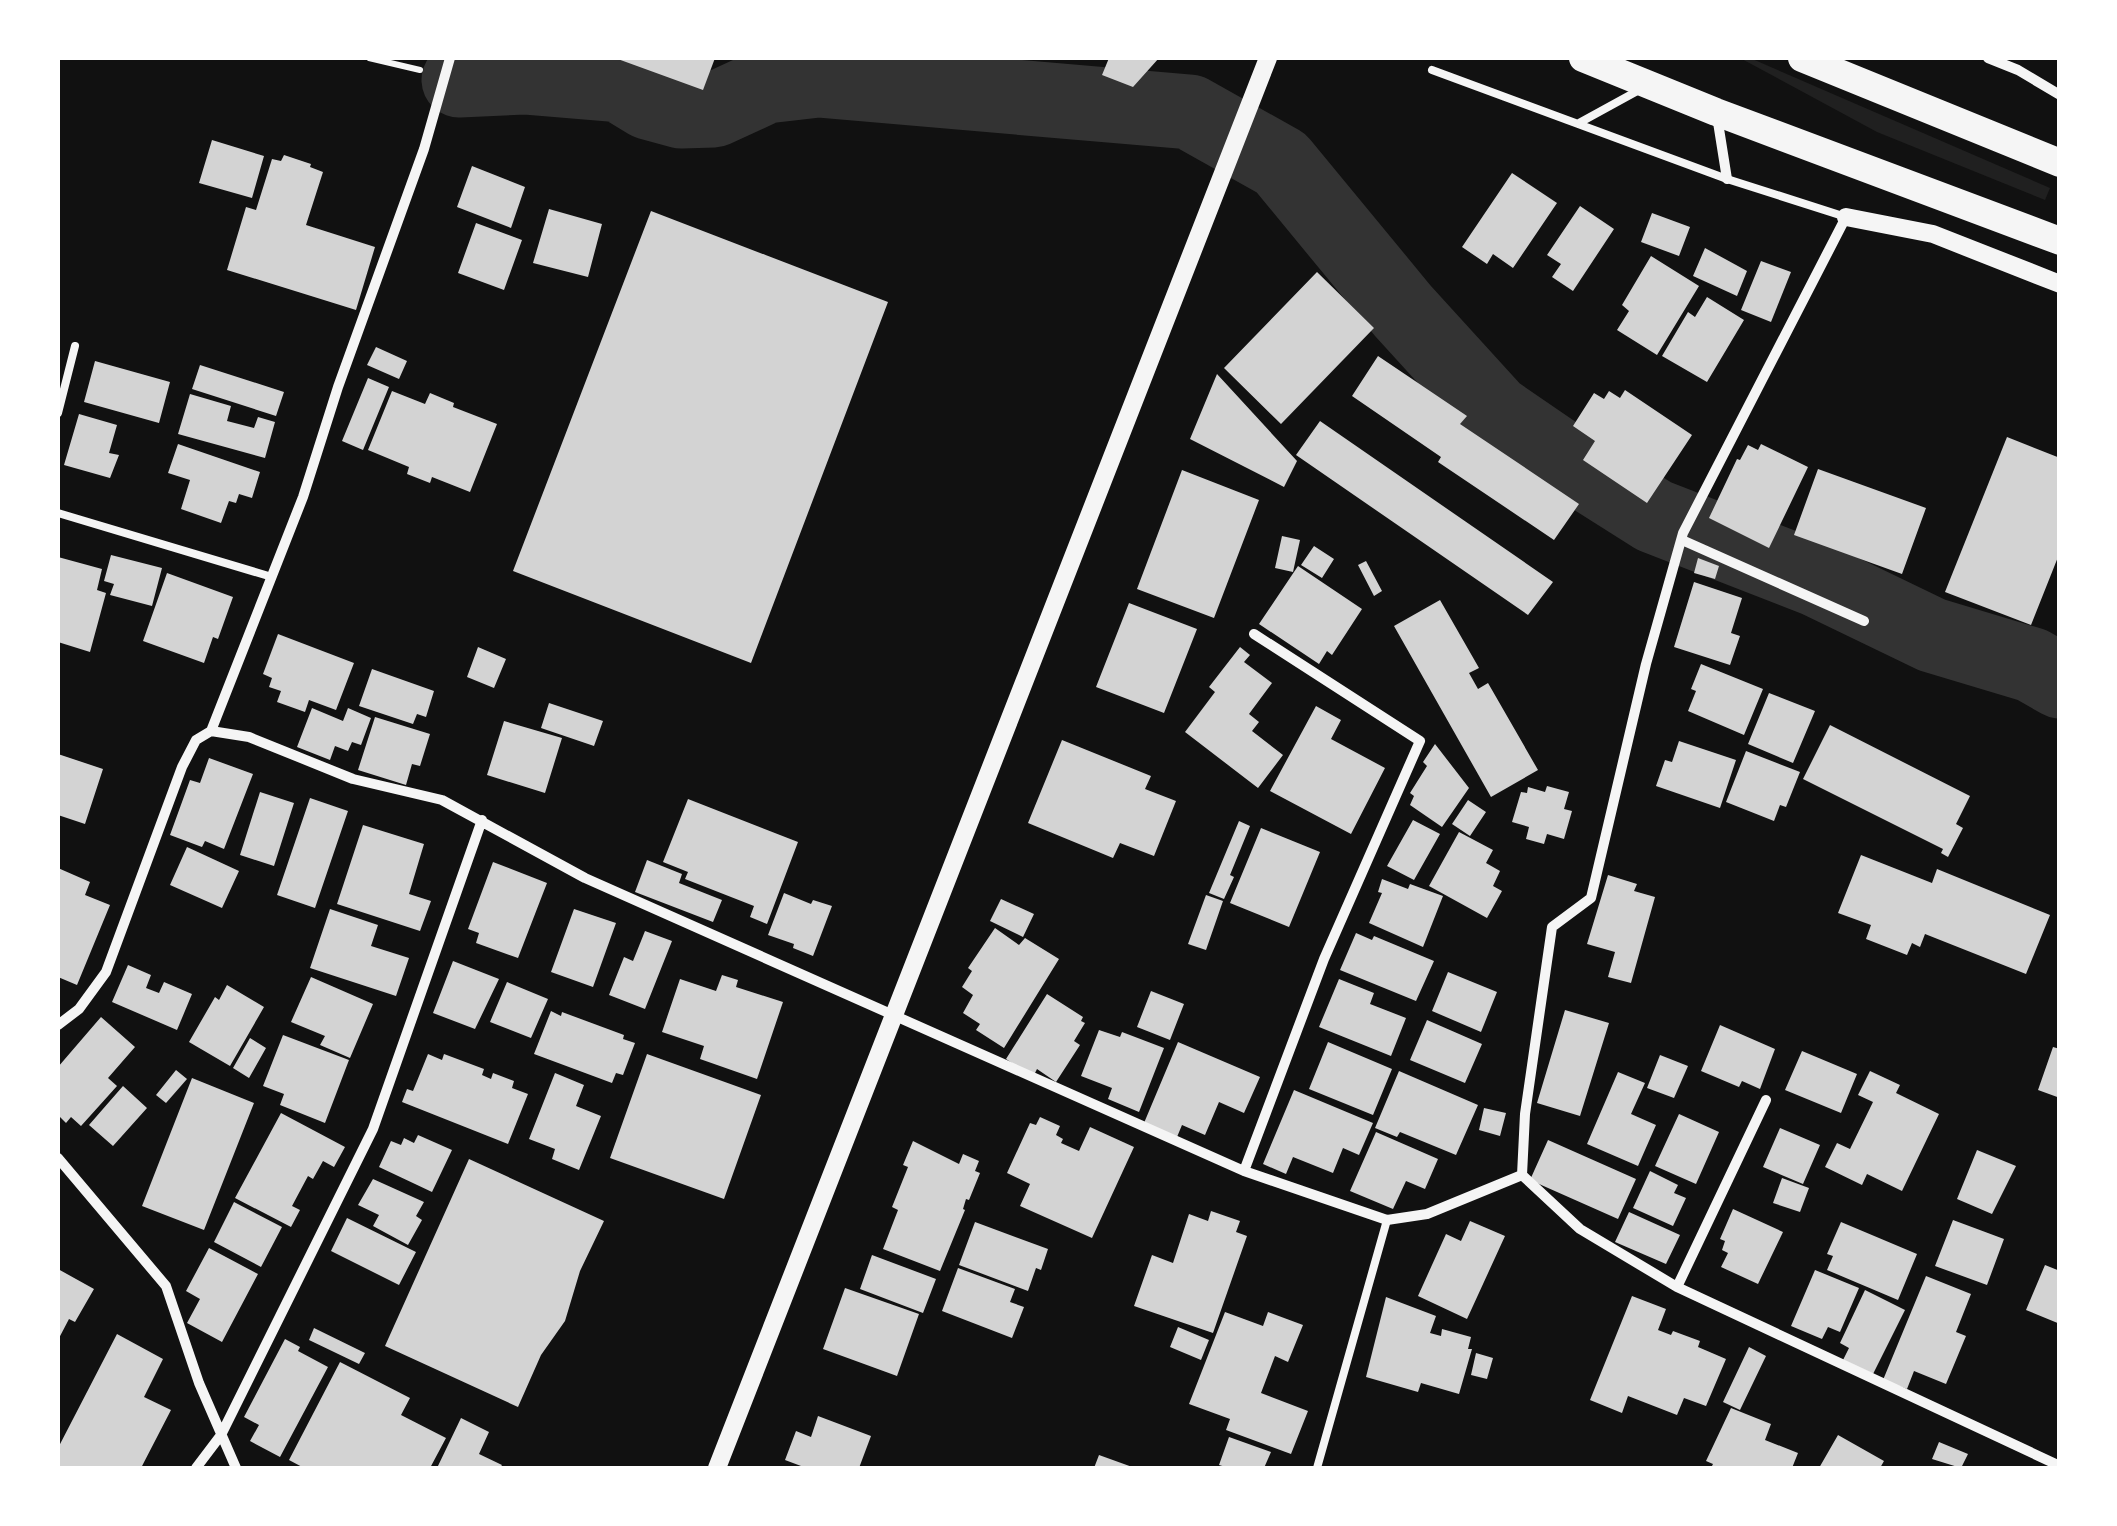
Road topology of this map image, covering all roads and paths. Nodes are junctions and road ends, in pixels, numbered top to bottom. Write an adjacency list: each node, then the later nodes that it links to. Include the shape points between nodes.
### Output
1 (369, 58): 8 (path)
2 (450, 58): 8 (street)
3 (1268, 58): 27 (street)
4 (1583, 58): 9 (highway)
5 (1988, 58): 10 (street)
6 (1809, 59): 13 (highway)
7 (1432, 70): 12 (lane)
8 (445, 77): 22 (street)
9 (1650, 84): 11 (highway); 12 (lane)
10 (2060, 94)
11 (1716, 112): 14 (street); 16 (highway)
12 (1578, 124): 14 (lane)
13 (2060, 163)
14 (1727, 179): 15 (lane)
15 (1846, 217): 17 (street, via 1932,234); 21 (street)
16 (2060, 241)
17 (2060, 284)
18 (76, 346): 19 (lane)
19 (58, 412)
20 (58, 513): 22 (lane)
21 (1682, 540): 23 (street); 32 (street, via 1590,898 1552,928)
22 (272, 576): 25 (street)
23 (1864, 620)
24 (1254, 634): 31 (street, via 1420,741 1324,959)
25 (211, 731): 26 (street, via 248,737 353,779 442,800); 28 (street, via 196,740 182,767 106,972)
26 (482, 820): 27 (street, via 585,878); 35 (street, via 373,1129)
27 (892, 1017): 31 (street); 39 (street)
28 (58, 1025)
29 (1766, 1100): 34 (street)
30 (58, 1158): 35 (street, via 166,1286)
31 (1244, 1172): 33 (street)
32 (1522, 1174): 33 (street, via 1427,1214); 34 (street, via 1580,1229)
33 (1388, 1220): 40 (lane)
34 (1678, 1287): 36 (street)
35 (220, 1434): 37 (street); 38 (street)
36 (2060, 1466)
37 (196, 1468)
38 (236, 1468)
39 (718, 1468)
40 (1318, 1468)

